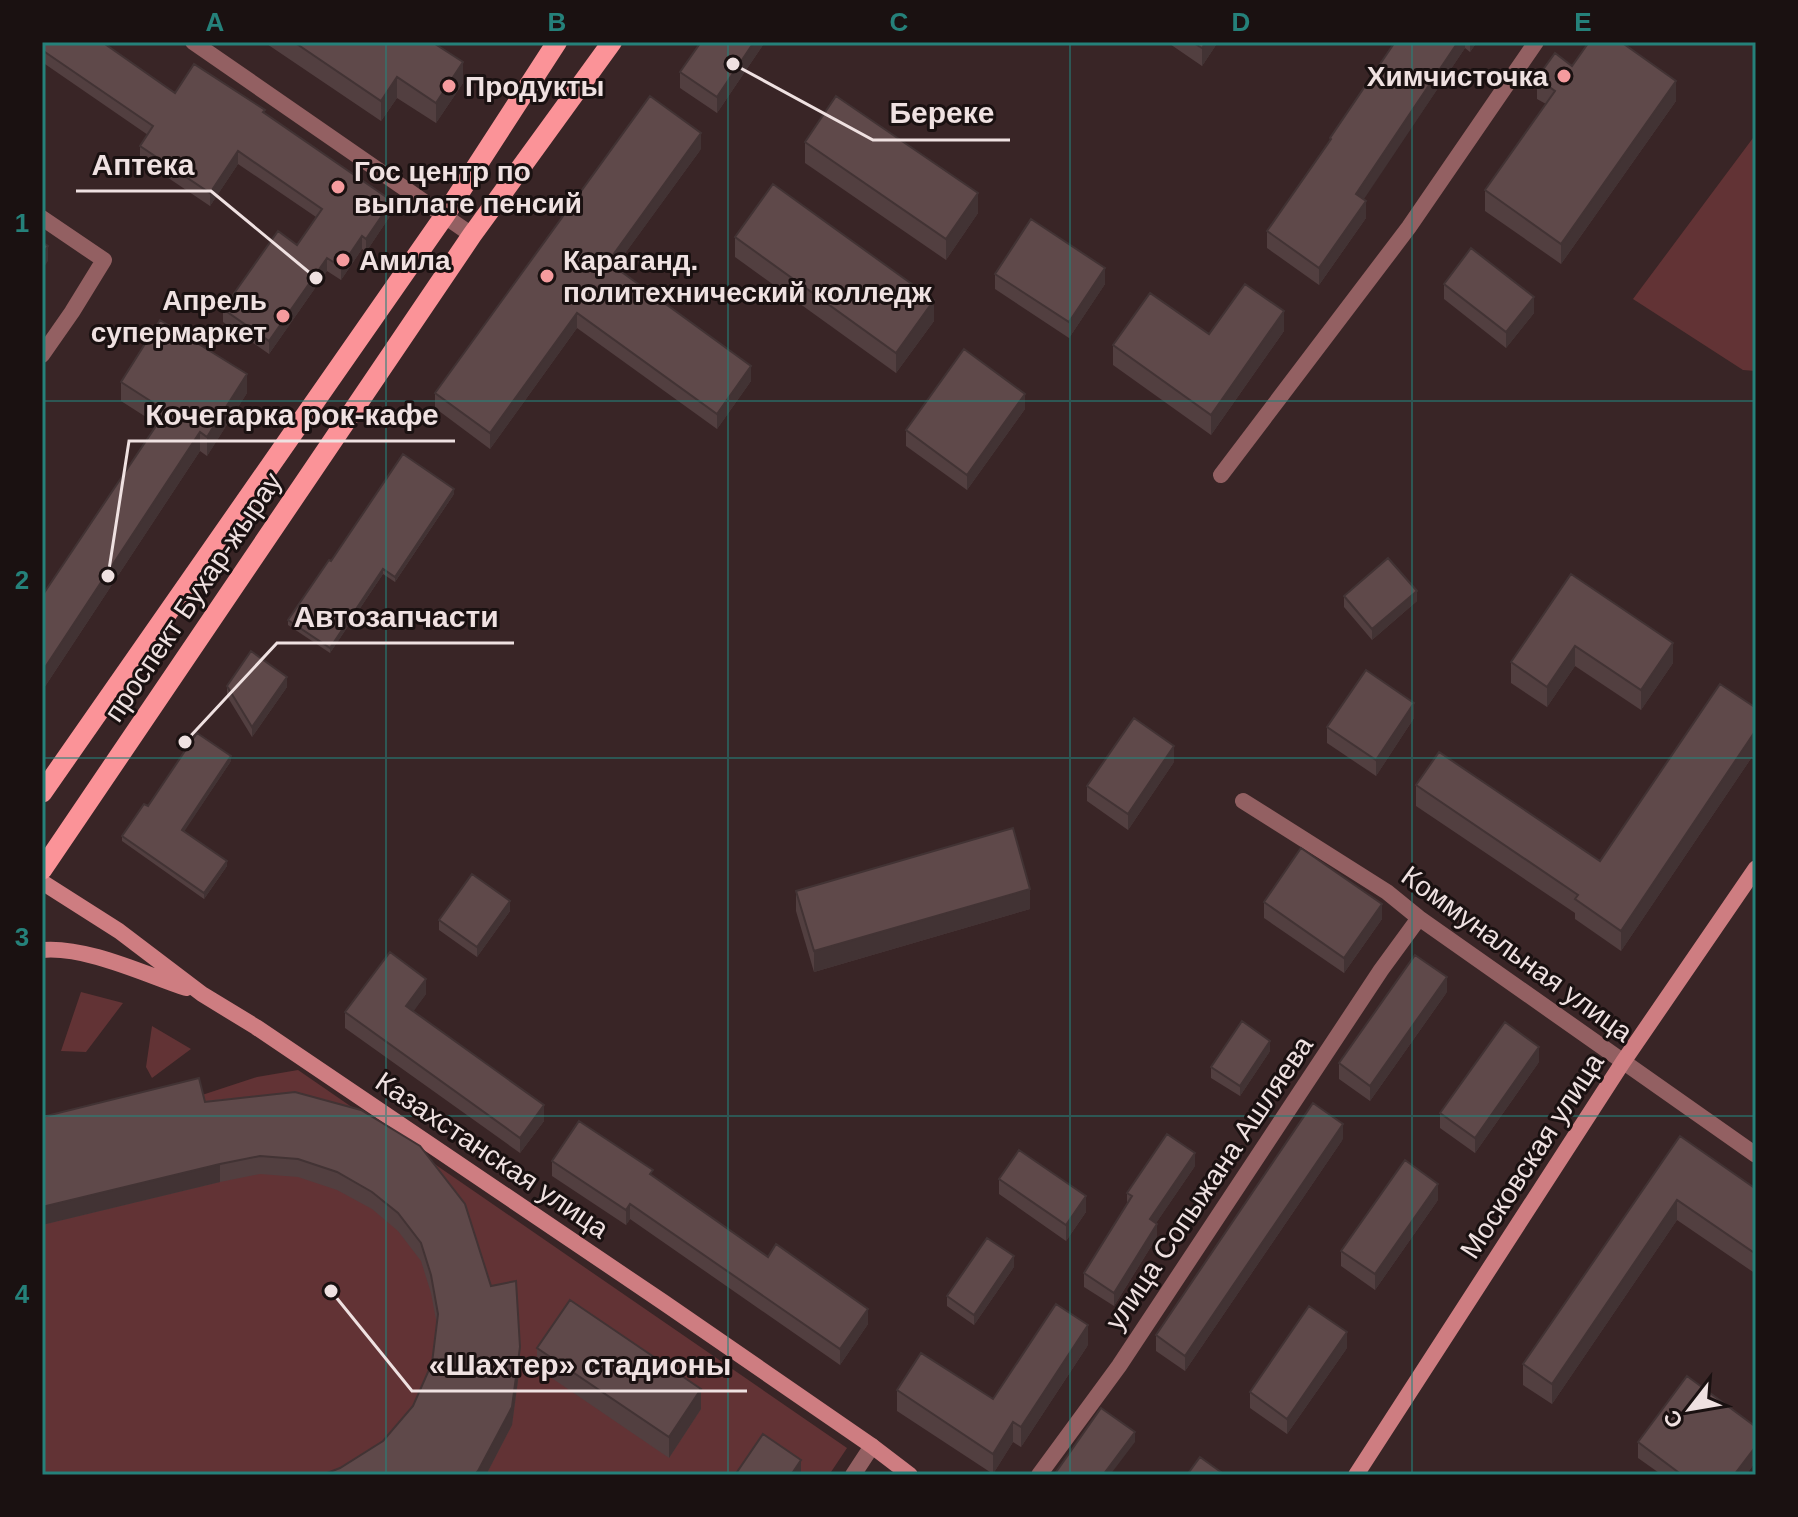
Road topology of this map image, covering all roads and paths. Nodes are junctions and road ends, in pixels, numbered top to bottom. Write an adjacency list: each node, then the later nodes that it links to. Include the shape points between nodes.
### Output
1 (193, 42): 5 (street)
2 (557, 42): 5 (main road, проспект Бухар-жырау)
3 (612, 42): 7 (main road, проспект Бухар-жырау)
4 (1536, 42): 9 (street, via 1409,227)
5 (445, 215): 7 (street); 10 (main road, проспект Бухар-жырау)
6 (42, 218): 8 (street, via 104,260)
7 (472, 235): 13 (main road, проспект Бухар-жырау)
8 (42, 355)
9 (1221, 475)
10 (42, 793)
11 (1243, 801): 15 (street, Коммунальная улица)
12 (1756, 868): 18 (main road, Московская улица)
13 (42, 870)
14 (42, 882): 17 (main road, Казахстанская улица, via 119,931)
15 (1419, 918): 18 (street, Коммунальная улица); 23 (street, улица Сопыжана Ашляева, via 1119,1366)
16 (42, 950): 17 (main road, via 99,958)
17 (202, 994): 20 (main road, Казахстанская улица, via 454,1159)
18 (1623, 1062): 19 (street, Коммунальная улица); 24 (main road, Московская улица)
19 (1756, 1155)
20 (872, 1446): 21 (street); 22 (main road, Казахстанская улица)
21 (853, 1475)
22 (910, 1475)
23 (1039, 1475)
24 (1356, 1475)

